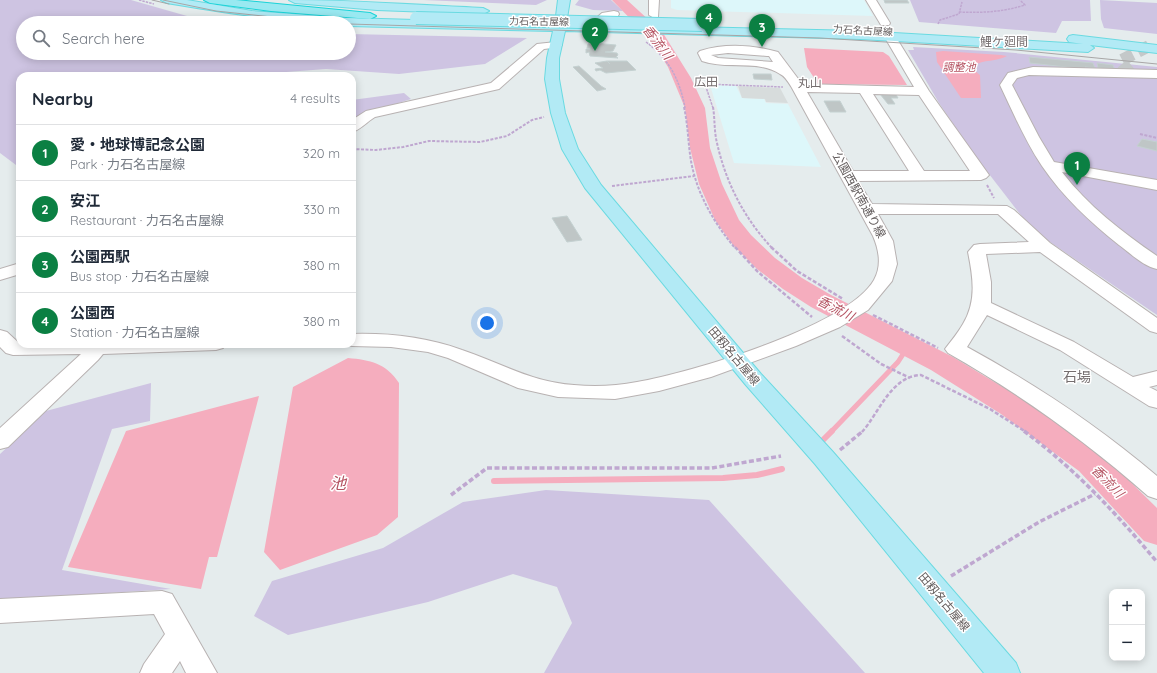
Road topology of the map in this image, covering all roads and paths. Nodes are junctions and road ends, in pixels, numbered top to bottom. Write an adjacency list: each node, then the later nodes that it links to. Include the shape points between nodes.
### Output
1 (167, 0): 16 (main road)
2 (185, 0): 13 (main road, 力石名古屋線, via 253,9)
3 (210, 0): 13 (highway, via 272,8)
4 (229, 0): 13 (highway)
5 (250, 0): 13 (main road, 力石名古屋線)
6 (295, 0): 21 (main road)
7 (564, 0): 21 (main road, 田籾名古屋線)
8 (654, 0): 15 (street)
9 (871, 0): 22 (street)
10 (1020, 0): 12 (path, via 1025,5 1010,10)
11 (962, 2): 12 (path)
12 (959, 12): 20 (path, via 945,18)
13 (371, 14): 17 (main road, 力石名古屋線, bridge)
14 (618, 14): 15 (main road); 21 (main road); 23 (street, via 606,15 598,21)
15 (649, 15): 17 (main road)
16 (276, 16)
17 (704, 20): 25 (main road, 力石名古屋線, via 875,30); 26 (main road, 力石名古屋線, via 911,28)
18 (356, 22): 21 (main road)
19 (870, 23): 22 (main road)
20 (943, 26): 26 (main road)
21 (559, 28): 23 (main road); 34 (main road, 田籾名古屋線, via 552,79); 35 (street, via 495,86 371,114)
22 (890, 28): 24 (main road); 25 (main road); 33 (street)
23 (613, 29): 24 (main road)
24 (636, 30): 42 (path, via 662,56 676,76 685,99 687,134)
25 (1088, 48): 27 (main road, 力石名古屋線)
26 (1157, 50)
27 (1157, 57)
28 (776, 58): 29 (street); 29 (street, via 774,54 764,51 714,50 704,53 706,58 716,62); 31 (street, 公園西駅南通り線)
29 (759, 63): 31 (street, via 768,64)
30 (1157, 74): 39 (street, via 1033,71 1010,77 1006,85)
31 (791, 82): 32 (street); 43 (street, 公園西駅南通り線); 53 (path, via 705,84 712,102 717,142 725,174 743,213 761,237 792,268 821,288)
32 (864, 90): 33 (street); 40 (street)
33 (923, 91): 41 (street)
34 (558, 113): 38 (path, via 532,120 507,136 480,142 429,141 403,147); 45 (main road, 田籾名古屋線, via 570,149)
35 (356, 123)
36 (1140, 134): 37 (path)
37 (1157, 138)
38 (356, 149)
39 (1049, 165): 44 (street); 49 (street, via 1065,187 1104,225)
40 (919, 175): 41 (street); 43 (street)
41 (981, 175): 47 (path)
42 (695, 176): 45 (path); 54 (path, via 704,202 732,245 774,288)
43 (849, 176): 46 (street, 公園西駅南通り線)
44 (1157, 185)
45 (594, 188): 62 (main road, 田籾名古屋線)
46 (867, 209): 47 (street); 53 (street, 公園西駅南通り線, via 885,242 888,255 887,269 883,281)
47 (1001, 209): 48 (street)
48 (1044, 247): 52 (street, via 980,249 977,252 983,278); 56 (street)
49 (1157, 264)
50 (16, 269): 51 (street)
51 (0, 275)
52 (983, 306): 65 (street, via 1054,339); 72 (street, via 969,332 955,349 1047,402 1121,458)
53 (859, 308): 55 (path); 57 (street, 公園西駅南通り線)
54 (816, 321)
55 (896, 326)
56 (1157, 327)
57 (839, 329): 62 (street, 公園西駅南通り線); 63 (path, via 881,364)
58 (356, 340): 62 (street, 公園西駅南通り線, via 416,343 456,355 516,381 584,393 648,387)
59 (6, 343): 60 (street)
60 (16, 343)
61 (96, 348): 67 (street, via 91,356)
62 (739, 362): 71 (main road, 田籾名古屋線)
63 (910, 378): 71 (path, via 887,395 867,426 851,443); 73 (path, via 923,376 1004,418 1052,454)
64 (1157, 378): 65 (street)
65 (1131, 384): 66 (street)
66 (1157, 401)
67 (30, 412): 68 (street); 69 (street)
68 (0, 419)
69 (0, 441)
70 (781, 456): 74 (path, via 712,468 487,468)
71 (824, 458): 76 (main road, 田籾名古屋線)
72 (1157, 490)
73 (1095, 494): 75 (path); 76 (path, via 1008,539 945,580)
74 (451, 495)
75 (1157, 562)
76 (930, 585): 81 (main road, 田籾名古屋線)
77 (0, 611): 78 (street, via 162,602)
78 (180, 637): 79 (street); 80 (street)
79 (155, 673)
80 (202, 673)
81 (1004, 673)

